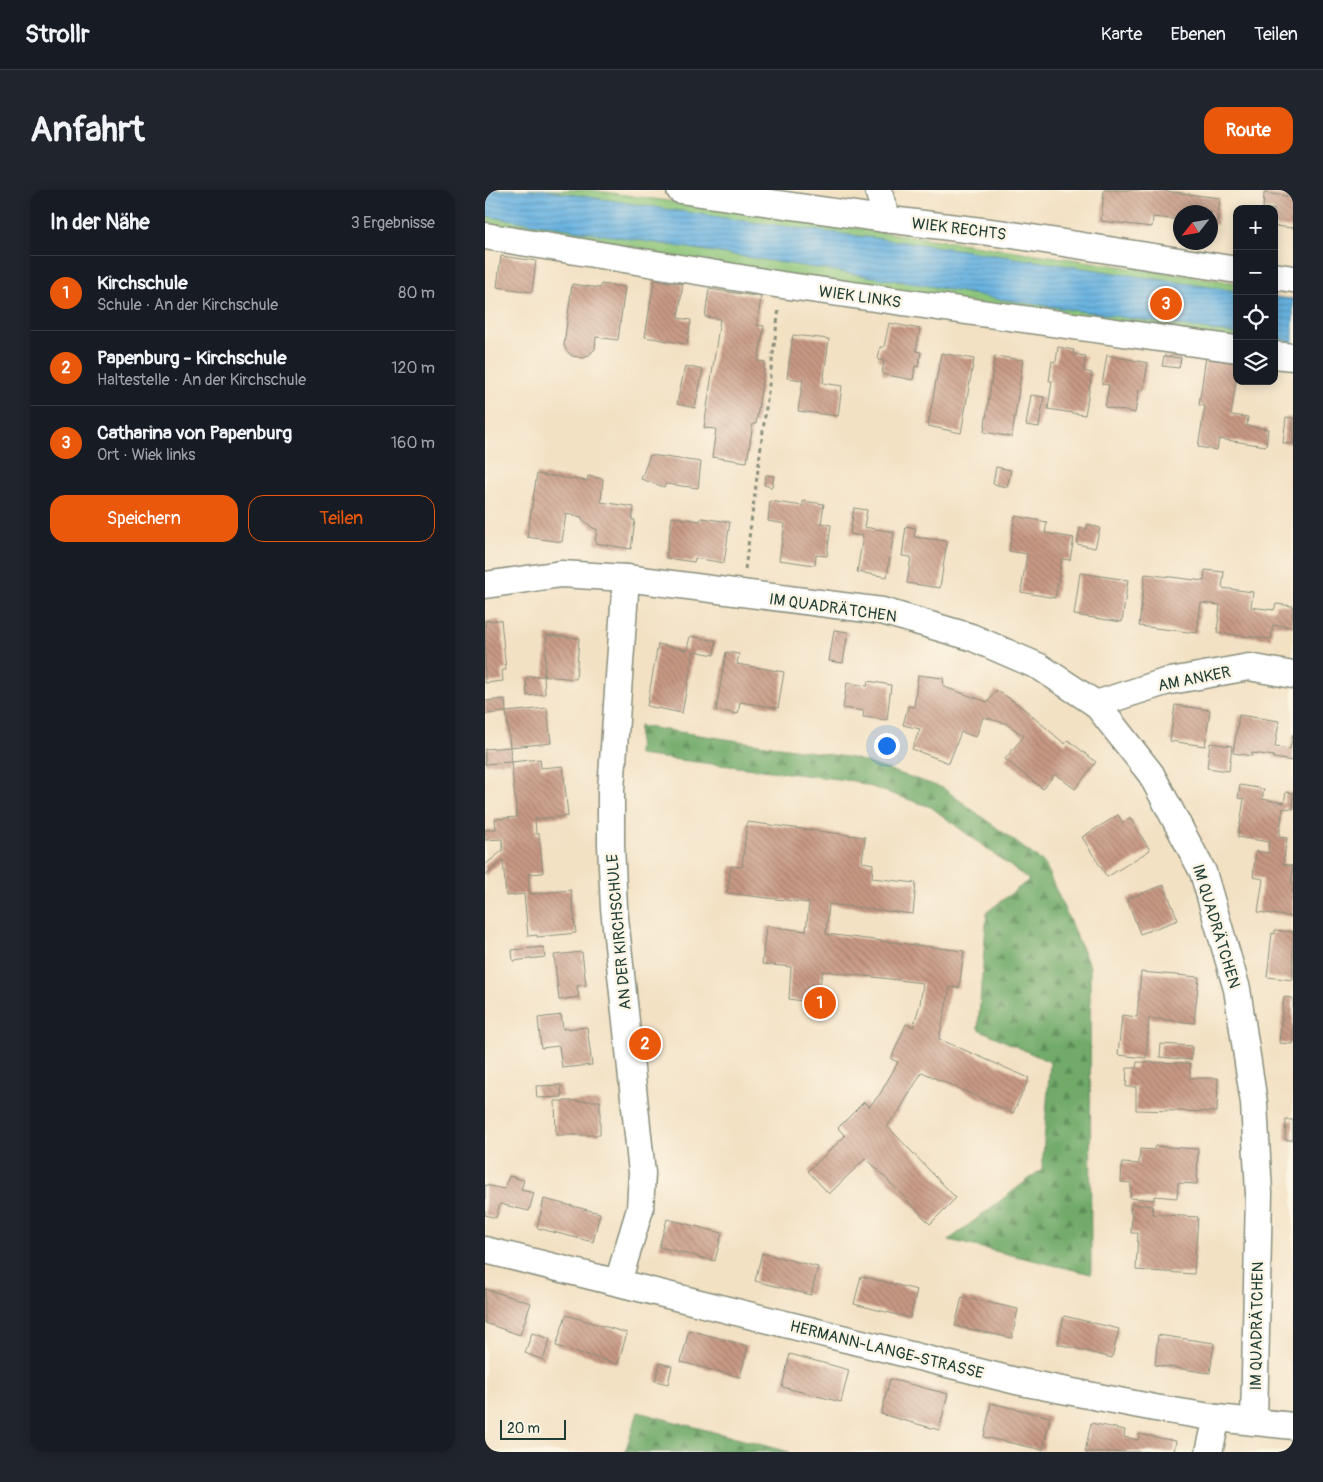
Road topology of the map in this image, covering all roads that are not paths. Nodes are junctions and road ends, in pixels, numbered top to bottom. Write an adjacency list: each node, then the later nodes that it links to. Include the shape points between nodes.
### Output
1 (680, 190): 3 (street, WIEK RECHTS)
2 (878, 190): 3 (street)
3 (884, 220): 5 (street, WIEK RECHTS, via 1006,234)
4 (485, 236): 8 (street, WIEK LINKS, via 782,285)
5 (1233, 269)
6 (1278, 277): 7 (street)
7 (1293, 279)
8 (1233, 349)
9 (1278, 356): 10 (street)
10 (1293, 358)
11 (626, 578): 12 (street, IM QUADRÄTCHEN, via 561,574); 14 (street, IM QUADRÄTCHEN, via 882,611 971,637 1040,667); 16 (street, AN DER KIRCHSCHULE, via 611,790 613,908 624,1004 645,1028 639,1209)
12 (485, 585)
13 (1293, 675): 14 (street, AM ANKER, via 1249,667 1165,682)
14 (1096, 704): 18 (street, IM QUADRÄTCHEN, via 1151,774 1203,872 1237,989 1253,1103 1259,1193)
15 (485, 1250): 16 (street, HERMANN-LANGE-STRASSE)
16 (618, 1282): 17 (street, HERMANN-LANGE-STRASSE, via 1016,1381)
17 (1217, 1418): 18 (street, HERMANN-LANGE-STRASSE); 20 (street)
18 (1254, 1422): 19 (street, HERMANN-LANGE-STRASSE)
19 (1293, 1426)
20 (1209, 1452)

